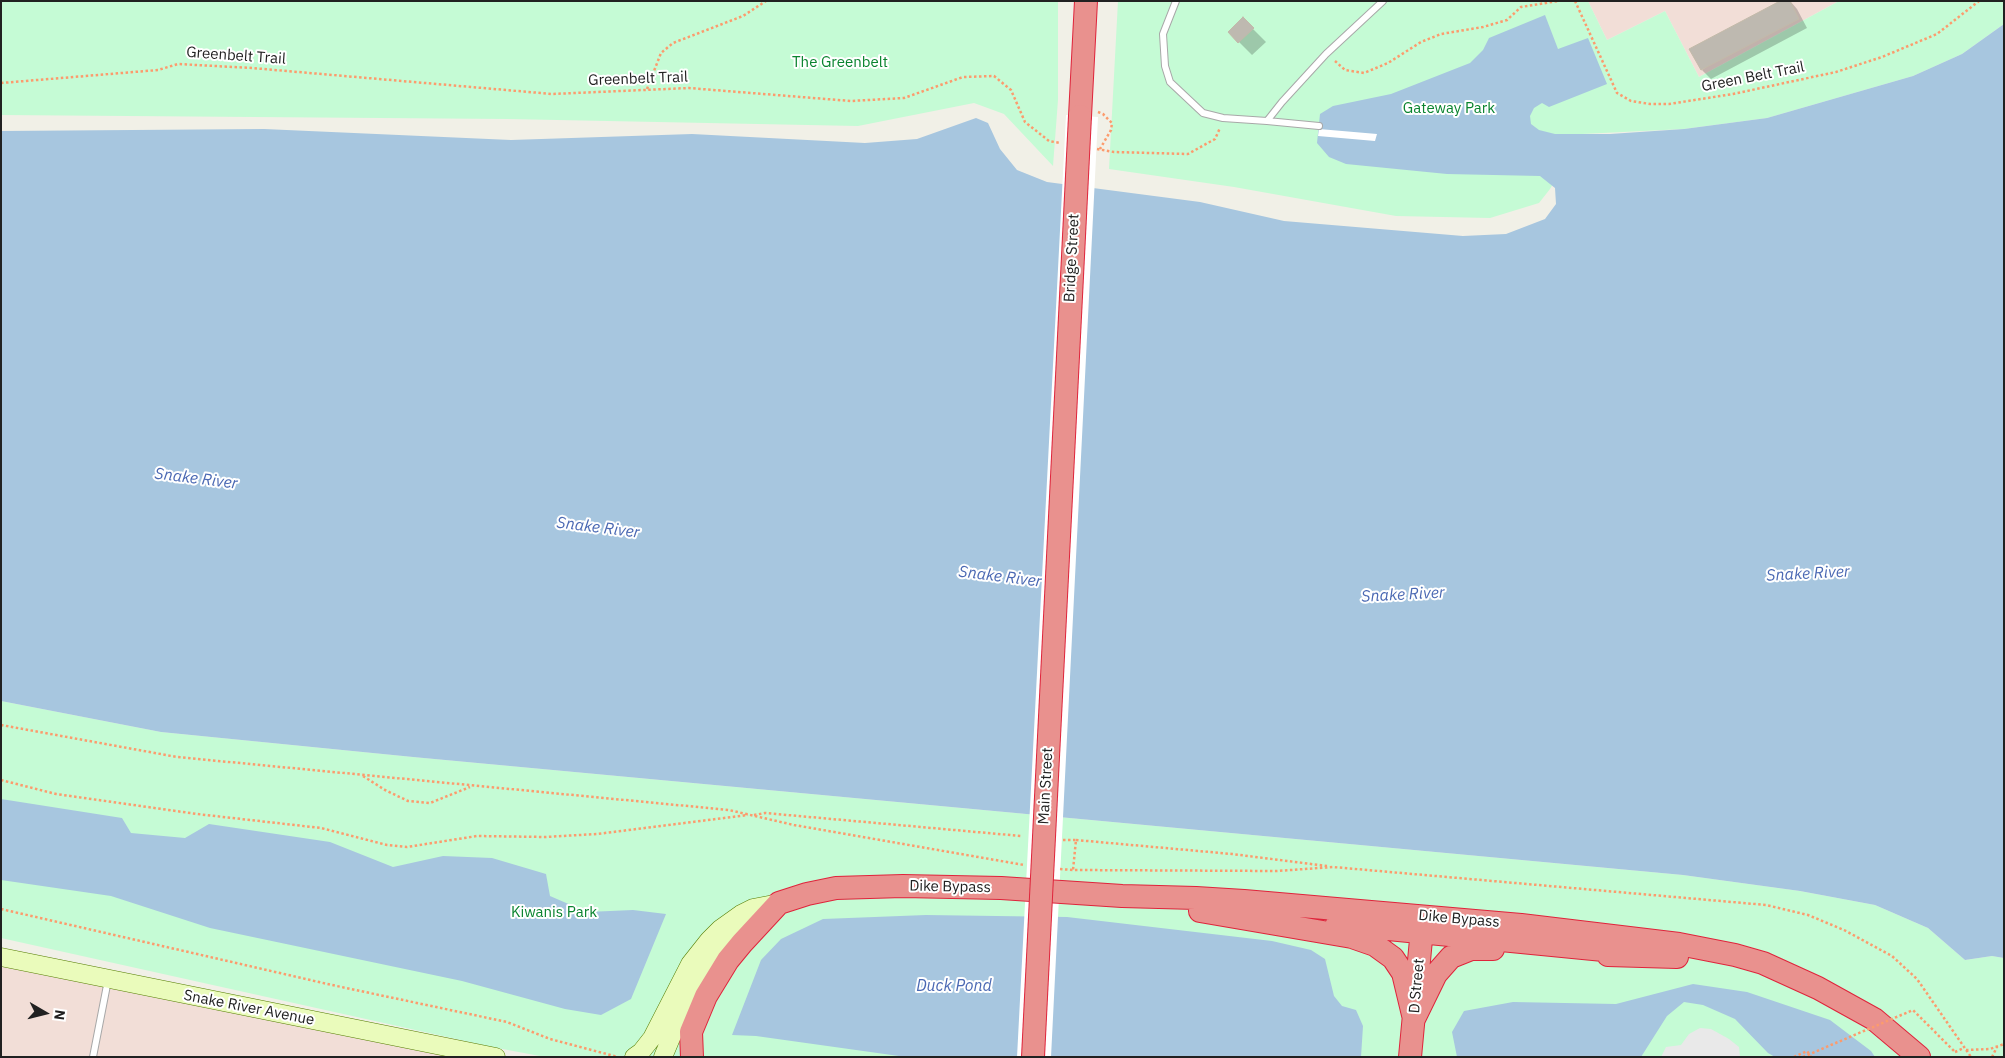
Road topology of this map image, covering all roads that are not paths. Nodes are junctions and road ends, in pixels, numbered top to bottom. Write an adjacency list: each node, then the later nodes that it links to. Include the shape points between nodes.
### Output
1 (1086, 1): 6 (highway, Bridge Street, bridge, via 1088,114)
2 (1176, 1): 4 (lane, via 1163,34 1165,66 1170,82 1203,113)
3 (1383, 1): 4 (lane, via 1326,54)
4 (1267, 121): 5 (lane)
5 (1319, 126)
6 (1059, 515): 21 (highway, Main Street, bridge)
7 (1122, 896): 8 (highway, Dike Bypass, via 1001,888 863,886 820,890); 9 (highway, Dike Bypass); 10 (highway, Dike Bypass, via 1196,898)
8 (779, 903): 18 (main road, via 741,914 709,940 690,964 652,1038); 19 (main road, via 746,923 711,958 684,1007); 20 (highway, via 742,943 706,996 690,1038)
9 (1196, 910): 10 (highway, Dike Bypass); 15 (highway, via 1352,937 1375,945 1393,958 1403,973)
10 (1422, 924): 12 (highway, Dike Bypass); 13 (highway, Dike Bypass, via 1580,931 1678,944 1763,963); 15 (highway, D Street)
11 (1, 957): 14 (main road, Snake River Avenue)
12 (1677, 957): 13 (highway, Dike Bypass); 15 (highway, via 1471,949 1451,957 1436,974)
13 (1790, 976): 22 (highway, Dike Bypass, via 1860,1010)
14 (108, 979): 16 (lane); 17 (main road, Snake River Avenue)
15 (1414, 1039)
16 (93, 1057)
17 (496, 1057)
18 (634, 1057)
19 (663, 1057)
20 (692, 1057)
21 (1033, 1057)
22 (1919, 1057)

